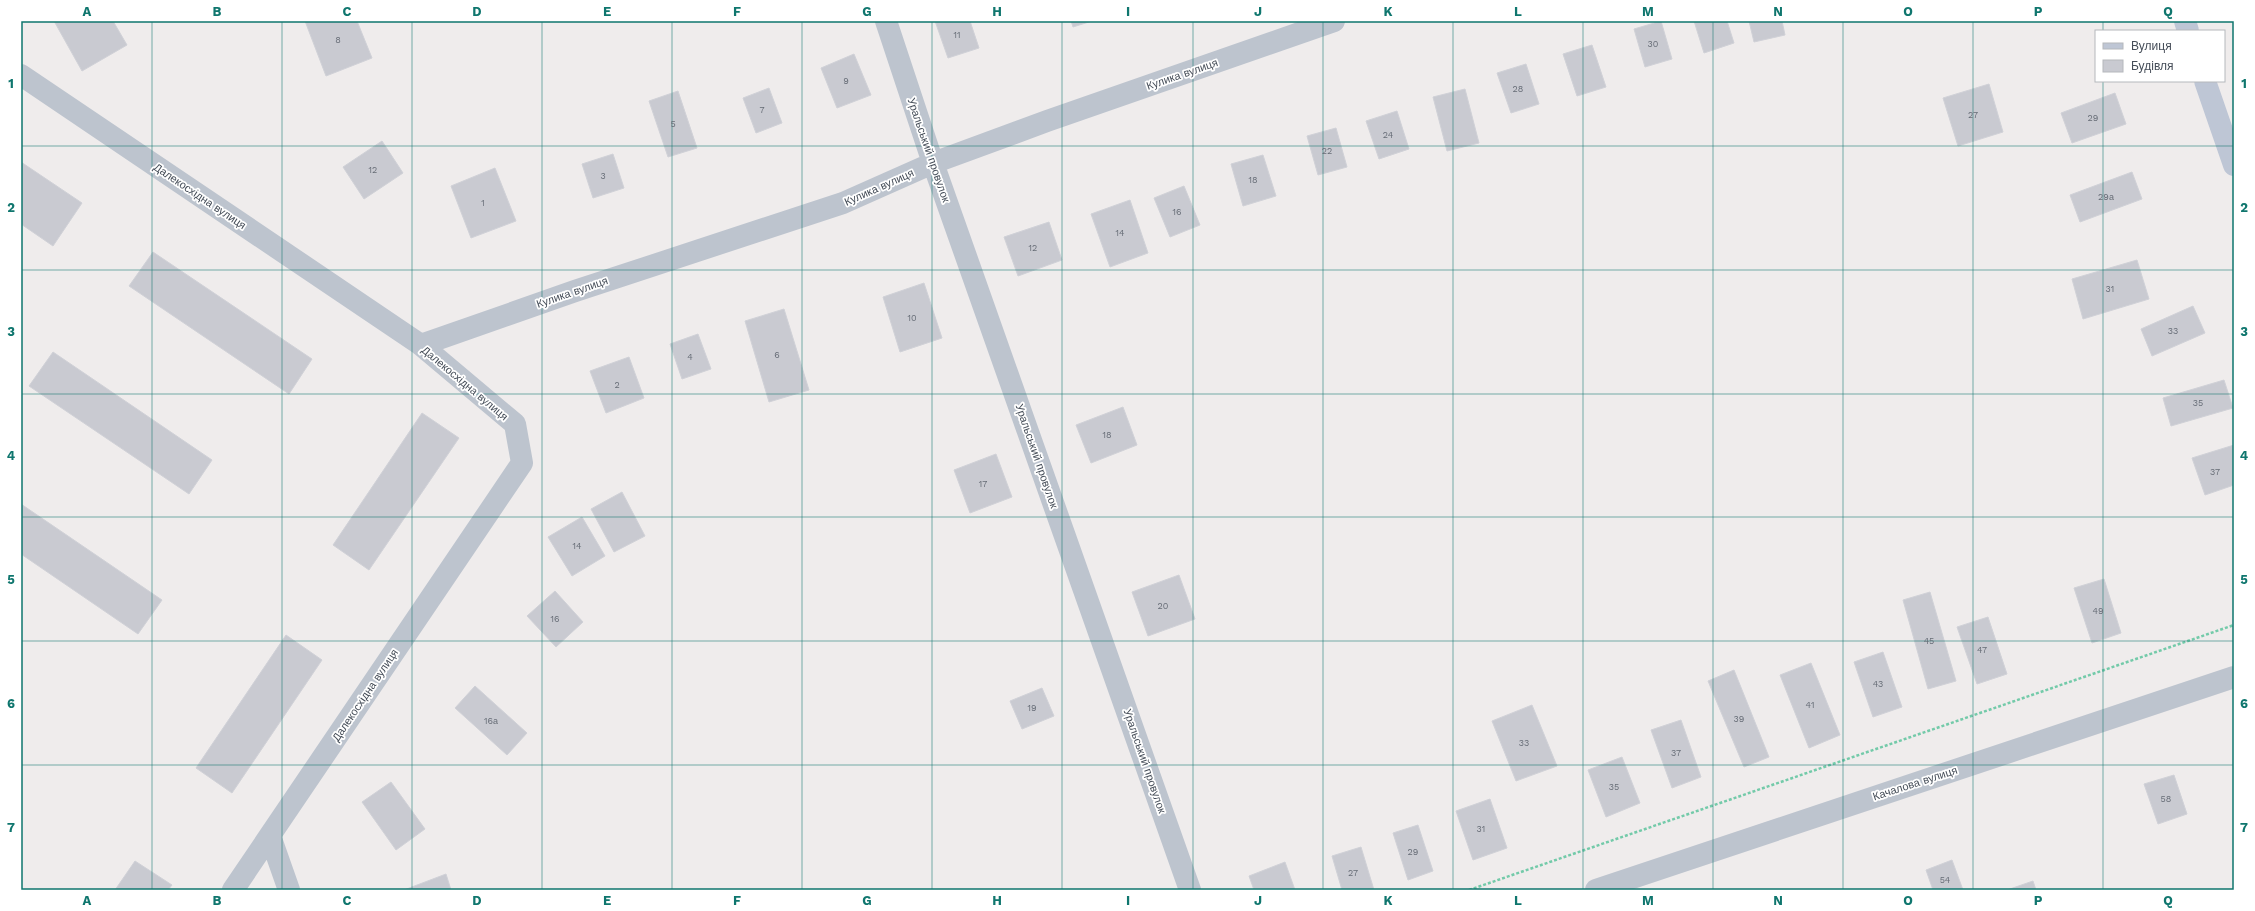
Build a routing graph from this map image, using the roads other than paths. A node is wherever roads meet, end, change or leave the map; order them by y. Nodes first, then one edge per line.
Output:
1 (886, 21) edge
2 (1334, 21) edge
3 (21, 76) edge
4 (2205, 82) edge
5 (933, 163) junction
6 (2234, 165) edge
7 (420, 345) junction
8 (2234, 676) edge
9 (270, 836) junction
10 (233, 890) edge
11 (289, 890) edge
12 (1190, 890) edge
13 (1596, 890) edge

1 - 5 street, Уральський провулок
2 - 5 street, Кулика вулиця
3 - 7 street, Далекосхідна вулиця
4 - 6 street
5 - 7 street, Кулика вулиця
5 - 12 street, Уральський провулок
7 - 9 street, Далекосхідна вулиця
8 - 13 street, Качалова вулиця
9 - 10 street, Далекосхідна вулиця
9 - 11 street

